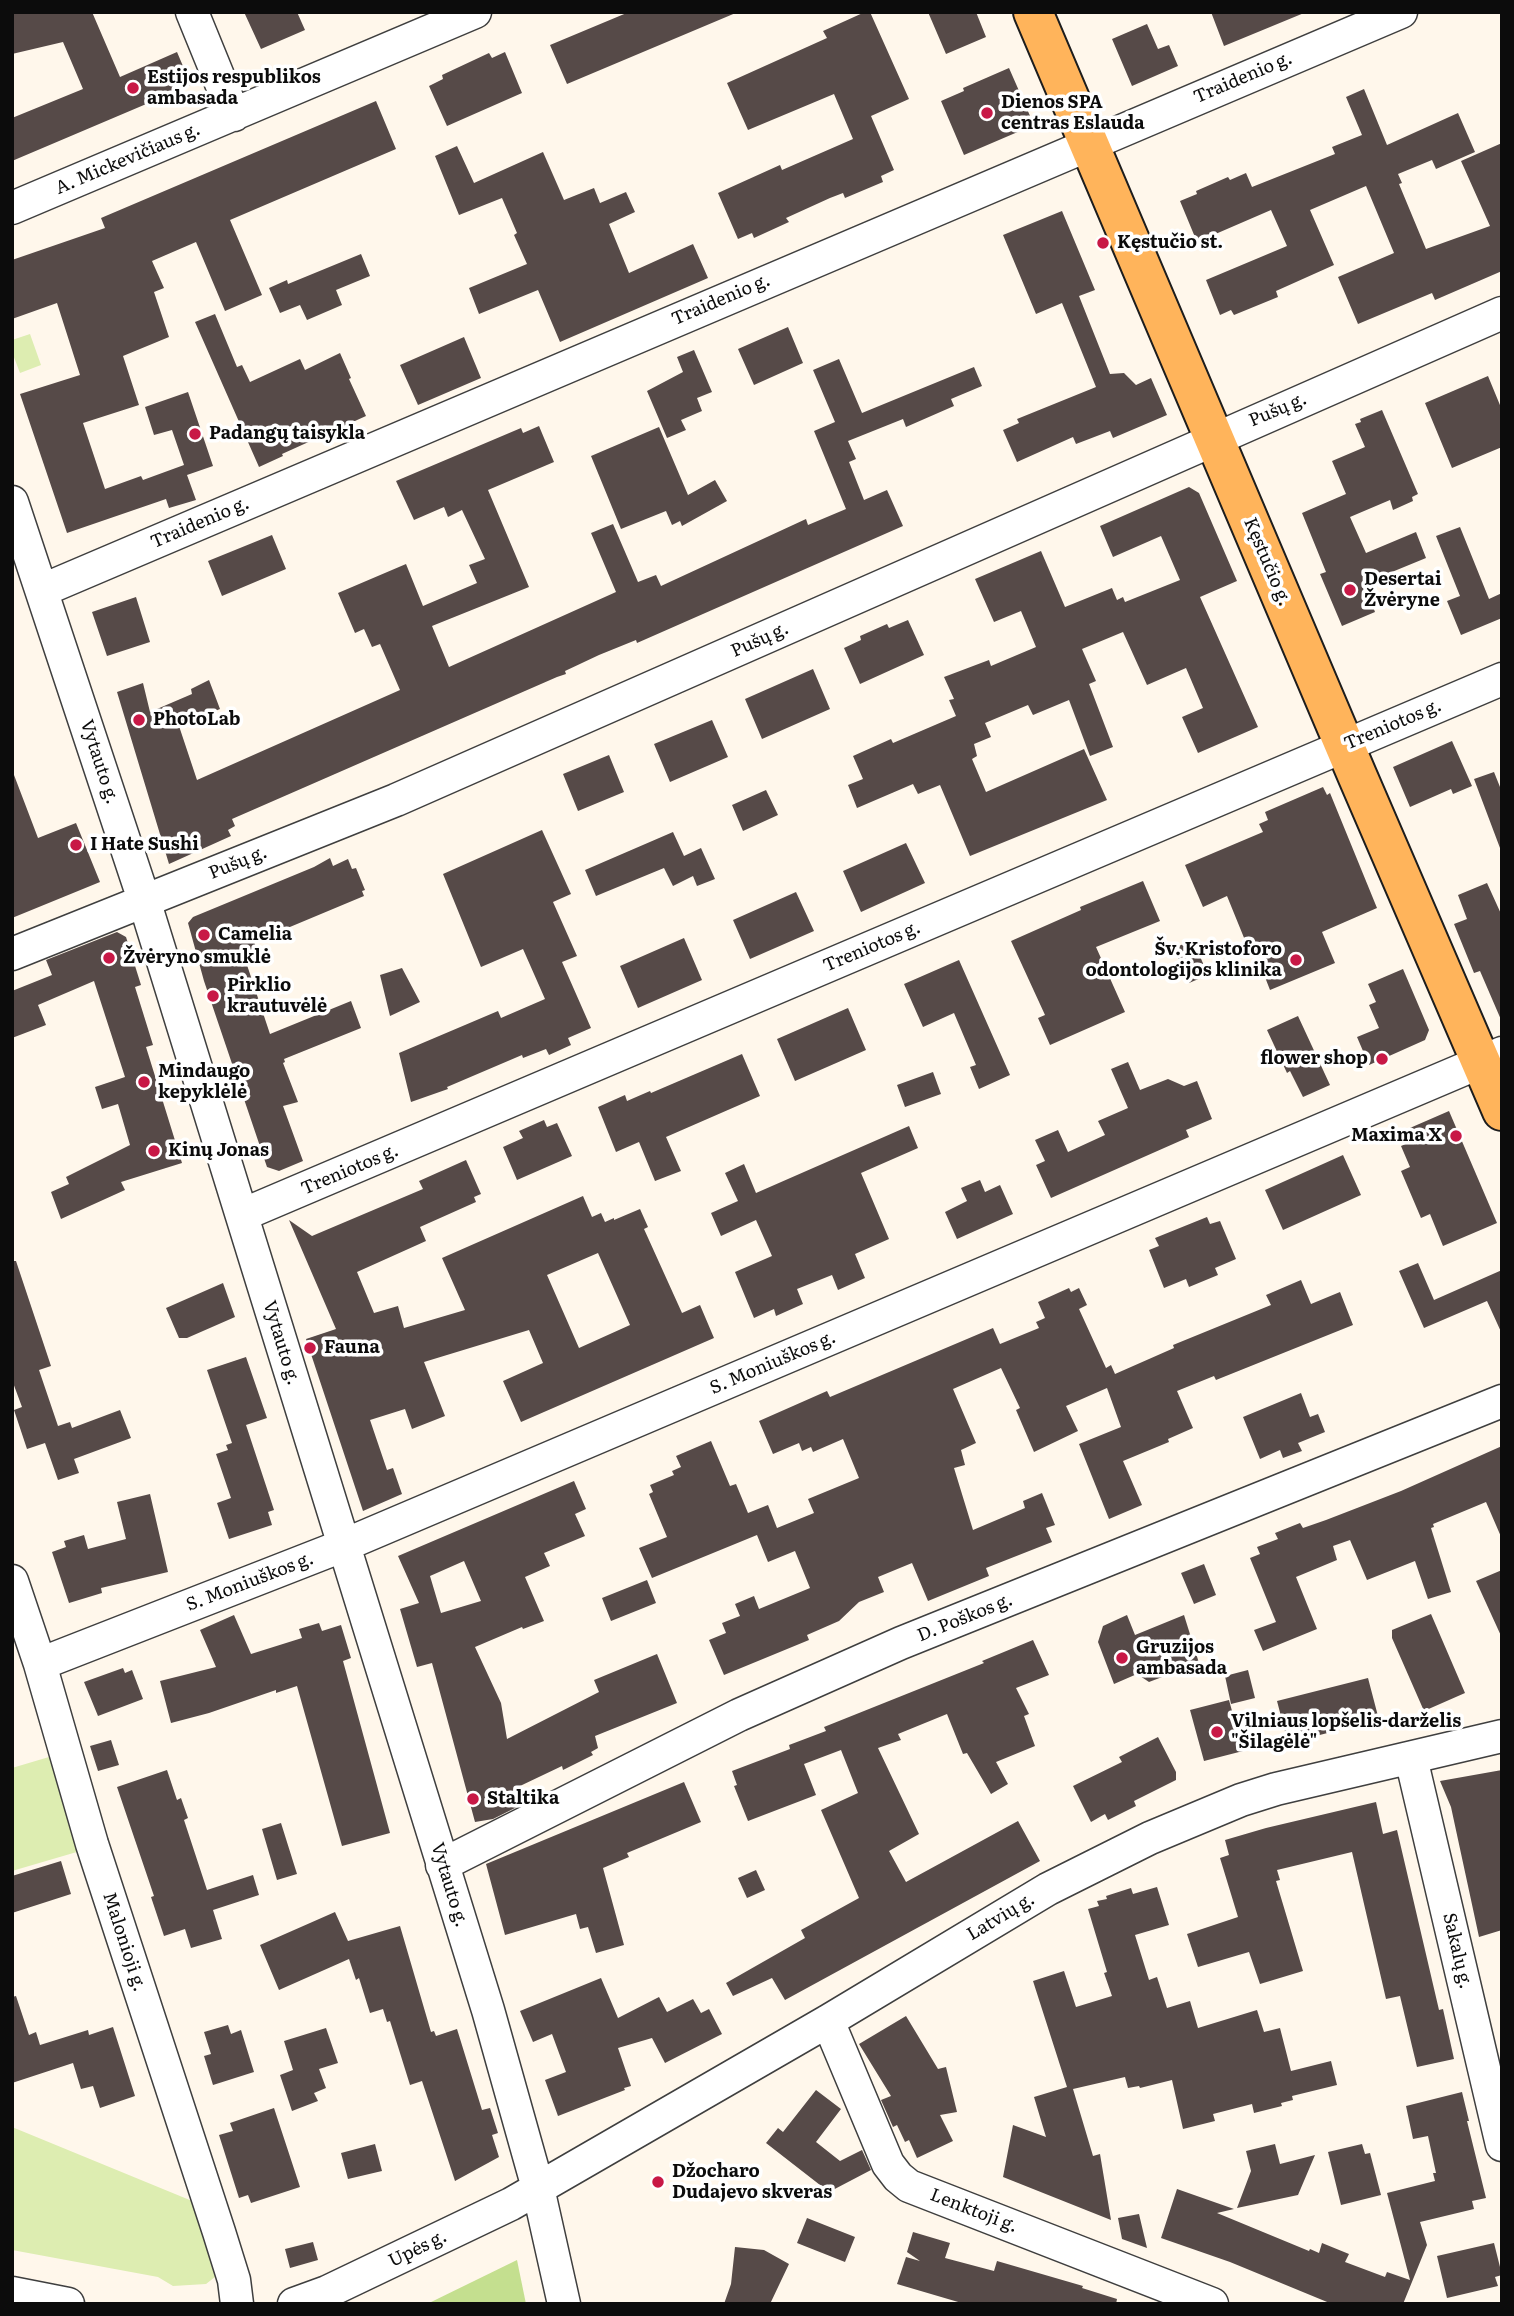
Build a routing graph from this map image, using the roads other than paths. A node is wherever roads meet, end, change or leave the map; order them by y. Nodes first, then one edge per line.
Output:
1 (192, 12) edge
2 (475, 12) edge
3 (1033, 12) edge
4 (1401, 12) edge
5 (234, 115) junction
6 (1090, 143) junction
7 (12, 208) edge
8 (1502, 313) edge
9 (1214, 438) junction
10 (12, 502) edge
11 (43, 590) junction
12 (1502, 679) edge
13 (1344, 745) junction
14 (144, 900) junction
15 (12, 954) edge
16 (1492, 1057) edge
17 (1502, 1111) edge
18 (242, 1215) junction
19 (1502, 1401) edge
20 (342, 1546) junction
21 (12, 1581) edge
22 (40, 1664) junction
23 (1502, 1736) edge
24 (1412, 1758) junction
25 (442, 1865) junction
26 (828, 2021) junction
27 (1502, 2145) edge
28 (538, 2188) junction
29 (12, 2293) edge
30 (68, 2304) edge
31 (237, 2304) edge
32 (294, 2304) edge
33 (564, 2304) edge
34 (1212, 2304) edge

1 - 5 street
2 - 5 street, A. Mickevičiaus g.
3 - 6 main road, Kęstučio g.
4 - 6 street, Traidenio g.
5 - 7 street, A. Mickevičiaus g.
6 - 9 main road, Kęstučio g.
6 - 11 street, Traidenio g.
8 - 9 street, Pušų g.
9 - 13 main road, Kęstučio g.
9 - 14 street, Pušų g.
10 - 11 street, Vytauto g.
11 - 14 street, Vytauto g.
12 - 13 street, Treniotos g.
13 - 16 main road, Kęstučio g.
13 - 18 street, Treniotos g.
14 - 15 street, Pušų g.
14 - 18 street, Vytauto g.
16 - 17 main road, Kęstučio g.
16 - 20 street, S. Moniuškos g.
18 - 20 street, Vytauto g.
19 - 25 street, D. Poškos g.
20 - 22 street, S. Moniuškos g.
20 - 25 street, Vytauto g.
21 - 22 street, Malonioji g.
22 - 31 street, Malonioji g.
23 - 24 street, Latvių g.
24 - 26 street, Latvių g.
24 - 27 street, Sakalų g.
25 - 28 street, Vytauto g.
26 - 28 street, Latvių g.
26 - 34 street, Lenktoji g.
28 - 32 street, Upės g.
28 - 33 street, Vytauto g.
29 - 30 street

